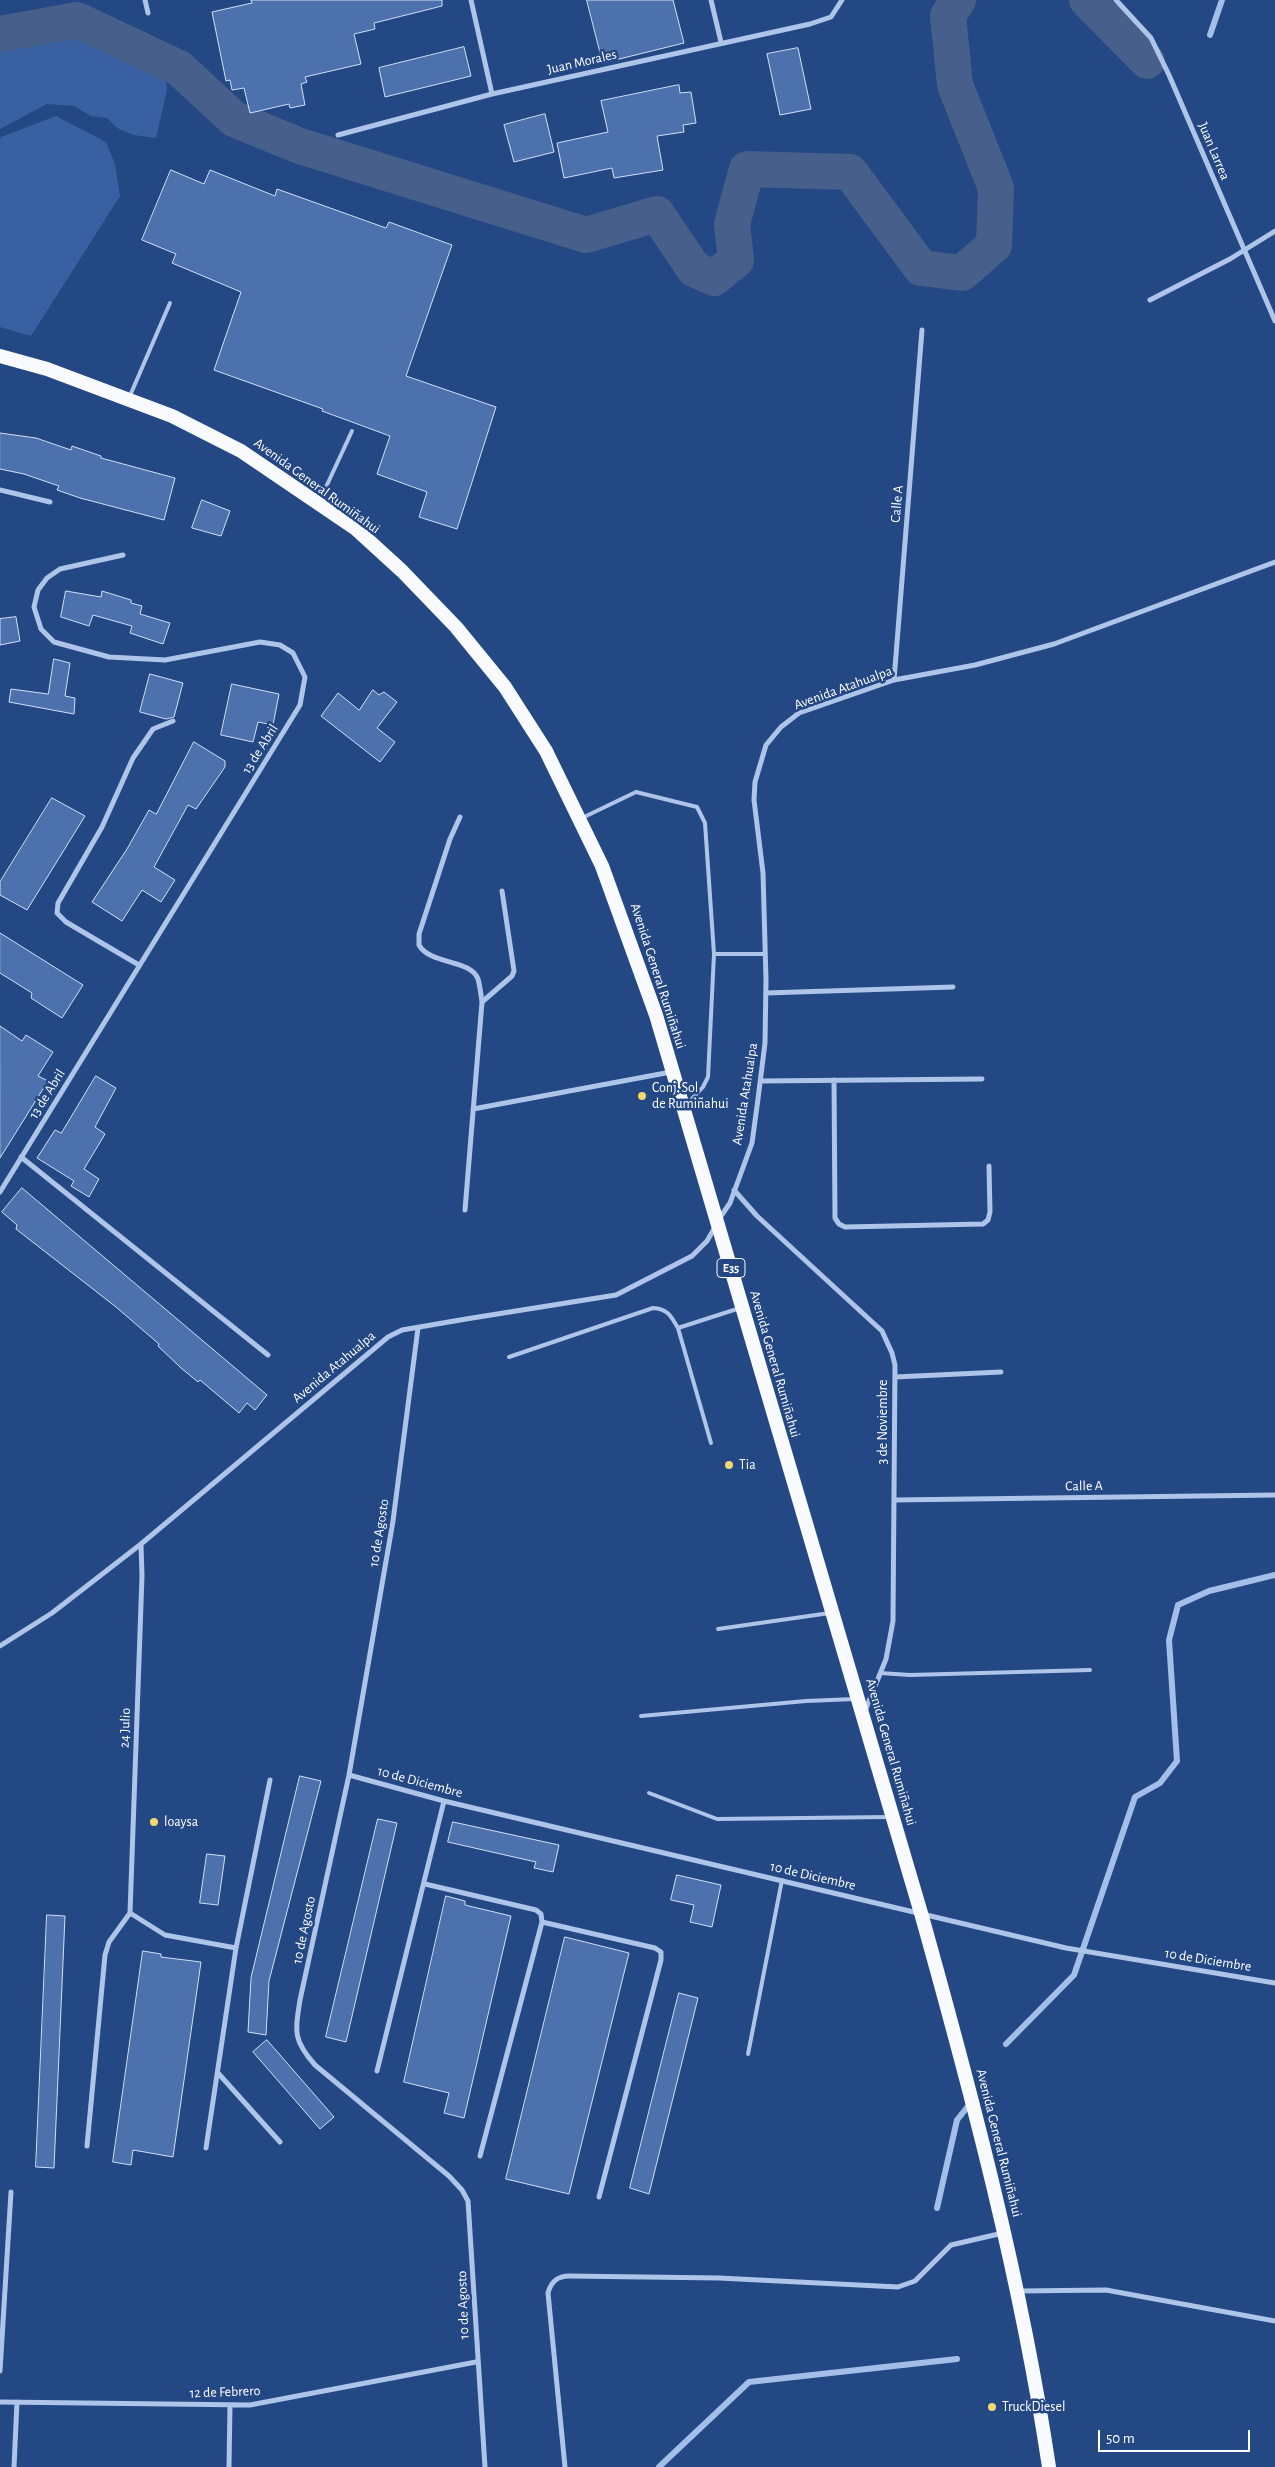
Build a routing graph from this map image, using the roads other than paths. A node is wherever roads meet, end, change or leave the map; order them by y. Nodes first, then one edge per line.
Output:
1 (145, 0) edge
2 (471, 0) edge
3 (710, 0) edge
4 (842, 0) edge
5 (1116, 0) edge
6 (148, 13) dead end
7 (721, 42) junction
8 (492, 94) junction
9 (338, 135) dead end
10 (1275, 231) edge
11 (1245, 251) junction
12 (1150, 300) dead end
13 (170, 303) dead end
14 (1275, 321) edge
15 (922, 330) dead end
16 (0, 356) edge
17 (129, 398) junction
18 (352, 431) dead end
19 (0, 490) edge
20 (50, 502) dead end
21 (318, 505) junction
22 (123, 555) dead end
23 (1275, 562) edge
24 (894, 680) junction
25 (173, 721) dead end
26 (460, 817) dead end
27 (580, 819) junction
28 (502, 891) dead end
29 (714, 954) junction
30 (765, 954) junction
31 (139, 966) junction
32 (953, 987) dead end
33 (766, 993) junction
34 (482, 1002) junction
35 (672, 1072) junction
36 (982, 1078) dead end
37 (834, 1080) junction
38 (761, 1081) junction
39 (684, 1107) junction
40 (473, 1109) junction
41 (21, 1157) junction
42 (989, 1166) dead end
43 (2, 1183) edge
44 (734, 1190) junction
45 (0, 1192) edge
46 (465, 1210) dead end
47 (718, 1222) junction
48 (742, 1308) junction
49 (418, 1328) junction
50 (678, 1328) junction
51 (268, 1355) dead end
52 (509, 1357) dead end
53 (1001, 1372) dead end
54 (895, 1377) junction
55 (711, 1443) dead end
56 (1275, 1495) edge
57 (894, 1500) junction
58 (141, 1544) junction
59 (832, 1612) junction
60 (718, 1629) dead end
61 (0, 1646) edge
62 (1090, 1670) dead end
63 (880, 1673) junction
64 (859, 1699) junction
65 (864, 1715) junction
66 (641, 1716) dead end
67 (350, 1775) junction
68 (270, 1780) dead end
69 (649, 1793) dead end
70 (444, 1801) junction
71 (893, 1817) junction
72 (782, 1880) junction
73 (425, 1884) junction
74 (130, 1913) junction
75 (921, 1913) junction
76 (542, 1922) junction
77 (236, 1948) junction
78 (1275, 1983) edge
79 (748, 2054) dead end
80 (378, 2071) dead end
81 (218, 2073) junction
82 (280, 2142) dead end
83 (86, 2146) dead end
84 (206, 2148) dead end
85 (480, 2156) dead end
86 (11, 2192) dead end
87 (599, 2197) dead end
88 (1004, 2232) junction
89 (1016, 2291) junction
90 (1275, 2321) edge
91 (476, 2362) junction
92 (0, 2371) edge
93 (0, 2402) edge
94 (17, 2402) junction
95 (230, 2405) junction
96 (14, 2467) edge
97 (229, 2467) edge
98 (485, 2467) edge
99 (565, 2467) edge
100 (1050, 2467) edge

1 - 6 street
2 - 8 street
3 - 7 street
4 - 7 street, Juan Morales
5 - 11 street, Juan Larrea
7 - 8 street, Juan Morales
8 - 9 street, Juan Morales
10 - 11 street
11 - 12 street
11 - 14 street, Juan Larrea
13 - 17 lane
15 - 24 street, Calle A
16 - 17 highway, Avenida General Rumiñahui / E35
17 - 21 highway, Avenida General Rumiñahui / E35
18 - 21 lane
19 - 20 street
21 - 27 highway, Avenida General Rumiñahui / E35
22 - 31 street, 13 de Abril
23 - 24 street, Avenida Atahualpa
24 - 30 street, Avenida Atahualpa
25 - 31 street
26 - 34 street
27 - 29 lane
27 - 35 highway, Avenida General Rumiñahui / E35
28 - 34 street
29 - 30 lane
29 - 39 lane
30 - 33 street, Avenida Atahualpa
31 - 41 street, 13 de Abril
32 - 33 street
33 - 38 street, Avenida Atahualpa
34 - 40 street
35 - 39 highway, Avenida General Rumiñahui / E35
35 - 40 street
36 - 37 street
37 - 38 street
37 - 42 street
38 - 44 street, Avenida Atahualpa
39 - 47 highway, Avenida General Rumiñahui / E35
40 - 46 street
41 - 43 street, 13 de Abril
41 - 51 street
43 - 45 street, 13 de Abril
44 - 47 street, Avenida Atahualpa
44 - 54 street, 3 de Noviembre
47 - 48 highway, Avenida General Rumiñahui / E35
47 - 49 street, Avenida Atahualpa
48 - 50 lane
48 - 59 highway, Avenida General Rumiñahui / E35
49 - 58 street, Avenida Atahualpa
49 - 67 street, 10 de Agosto
50 - 52 lane
50 - 55 lane
53 - 54 street
54 - 57 street, 3 de Noviembre
56 - 57 street, Calle A
57 - 63 street, 3 de Noviembre
58 - 61 street, Avenida Atahualpa
58 - 74 street, 24 Julio
59 - 60 lane
59 - 64 highway, Avenida General Rumiñahui / E35
62 - 63 lane
63 - 65 street, 3 de Noviembre
64 - 65 highway, Avenida General Rumiñahui / E35
64 - 66 lane
65 - 71 highway, Avenida General Rumiñahui / E35
67 - 70 street, 10 de Diciembre
67 - 91 street, 10 de Agosto
68 - 77 street
69 - 71 lane
70 - 72 street, 10 de Diciembre
70 - 73 street
71 - 75 highway, Avenida General Rumiñahui / E35
72 - 75 street, 10 de Diciembre
72 - 79 lane
73 - 76 street
73 - 80 street
74 - 77 street
74 - 83 street
75 - 78 street, 10 de Diciembre
75 - 88 highway, Avenida General Rumiñahui / E35
76 - 85 street
76 - 87 street
77 - 81 street
81 - 82 street
81 - 84 street
86 - 92 street
88 - 89 highway, Avenida General Rumiñahui / E35
88 - 99 street
89 - 90 street
89 - 100 highway, Avenida General Rumiñahui / E35
91 - 95 street, 12 de Febrero
91 - 98 street, 10 de Agosto
93 - 94 street, 12 de Febrero
94 - 95 street, 12 de Febrero
94 - 96 street
95 - 97 street

